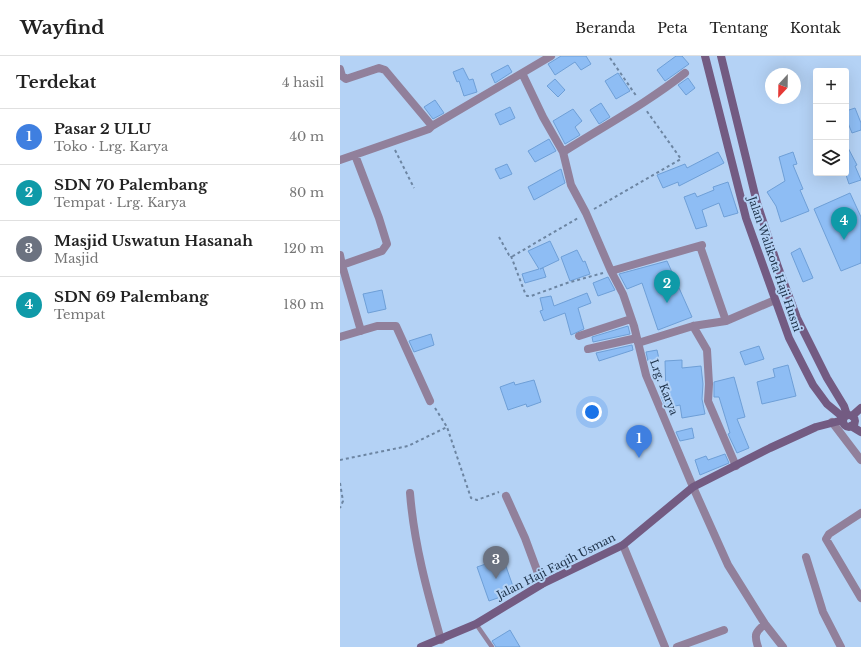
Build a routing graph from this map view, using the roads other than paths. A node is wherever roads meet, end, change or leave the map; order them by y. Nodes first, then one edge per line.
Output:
1 (550, 56) edge
2 (705, 56) edge
3 (721, 56) edge
4 (340, 69) edge
5 (522, 73) junction
6 (685, 73) dead end
7 (432, 126) junction
8 (563, 152) junction
9 (355, 155) junction
10 (340, 160) edge
11 (340, 255) edge
12 (342, 265) junction
13 (611, 271) junction
14 (775, 300) junction
15 (631, 320) junction
16 (726, 321) junction
17 (693, 326) junction
18 (360, 331) junction
19 (579, 336) dead end
20 (340, 337) edge
21 (637, 341) junction
22 (588, 349) dead end
23 (430, 401) road end
24 (861, 408) edge
25 (847, 417) junction
26 (832, 422) junction
27 (861, 432) edge
28 (861, 460) edge
29 (736, 466) junction
30 (693, 487) junction
31 (410, 493) dead end
32 (506, 496) road end
33 (861, 513) edge
34 (623, 545) junction
35 (806, 557) dead end
36 (542, 584) junction
37 (861, 598) edge
38 (476, 624) junction
39 (765, 624) junction
40 (724, 630) dead end
41 (441, 640) junction
42 (421, 647) edge
43 (492, 647) edge
44 (665, 647) edge
45 (677, 647) edge
46 (758, 647) edge
47 (783, 647) edge
48 (841, 647) edge

1 - 5 street
2 - 14 street, Jalan Walikota Haji Husni
3 - 25 street, Jalan Walikota Haji Husni
4 - 7 street
5 - 7 street
5 - 8 street, Lrg. Karya
6 - 8 street
7 - 9 street
8 - 13 street, Lrg. Karya
9 - 10 street
9 - 12 street
11 - 12 street
12 - 18 street
13 - 15 street, Lrg. Karya
13 - 16 street
14 - 16 street
14 - 25 street, Jalan Walikota Haji Husni
15 - 19 street
15 - 21 street, Lrg. Karya
16 - 17 street
17 - 21 street
17 - 29 street
18 - 20 street
18 - 23 street
21 - 22 street
21 - 30 street, Lrg. Karya
24 - 25 street
25 - 26 street, Jalan Haji Faqih Usman
25 - 27 street
26 - 28 street
26 - 29 street, Jalan Haji Faqih Usman
29 - 30 street, Jalan Haji Faqih Usman
30 - 34 street, Jalan Haji Faqih Usman
30 - 39 street, Lrg. Karya
31 - 41 street
32 - 36 street
33 - 37 street
34 - 36 street, Jalan Haji Faqih Usman
34 - 44 street
35 - 48 street
36 - 38 street, Jalan Haji Faqih Usman
38 - 41 street, Jalan Haji Faqih Usman
38 - 43 lane
39 - 46 street
39 - 47 street, Lrg. Karya
40 - 45 street
41 - 42 street, Jalan Haji Faqih Usman

